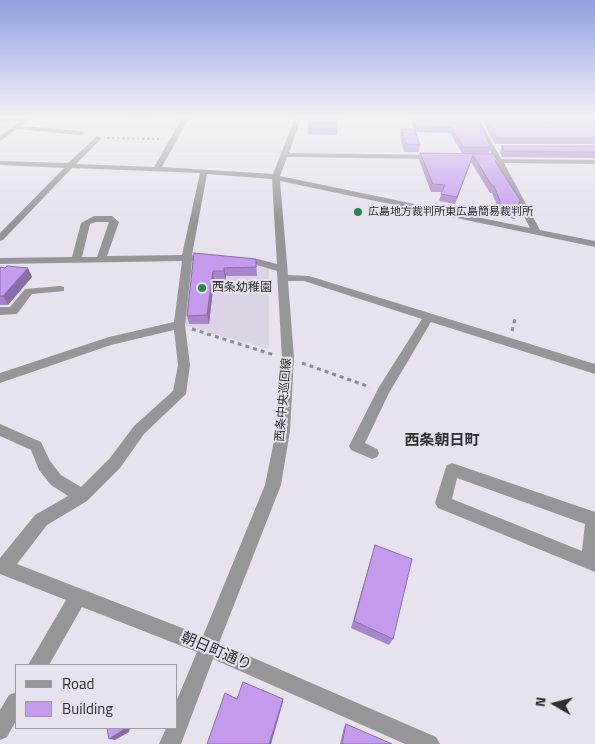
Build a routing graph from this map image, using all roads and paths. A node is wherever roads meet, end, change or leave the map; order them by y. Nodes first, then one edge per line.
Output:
1 (83, 153) edge
2 (166, 153) edge
3 (495, 153) edge
4 (284, 155) joint
5 (442, 157) edge
6 (488, 157) edge
7 (498, 159) junction
8 (594, 162) edge
9 (0, 163) edge
10 (69, 168) junction
11 (156, 170) junction
12 (204, 171) junction
13 (276, 177) junction
14 (536, 231) junction
15 (0, 238) edge
16 (595, 244) edge
17 (187, 257) junction
18 (205, 258) edge
19 (101, 259) junction
20 (76, 260) junction
21 (232, 260) edge
22 (0, 261) edge
23 (282, 273) junction
24 (60, 289) dead end
25 (0, 311) edge
26 (429, 316) junction
27 (179, 325) junction
28 (274, 355) dead end
29 (302, 363) dead end
30 (595, 369) edge
31 (0, 378) edge
32 (384, 391) junction
33 (0, 430) edge
34 (372, 453) dead end
35 (82, 496) junction
36 (592, 563) edge
37 (2, 566) edge
38 (77, 598) junction
39 (207, 647) junction
40 (39, 664) edge
41 (15, 704) edge
42 (178, 723) edge
43 (176, 729) edge
44 (0, 730) edge
45 (170, 744) edge
46 (429, 744) edge

1 - 10 street
2 - 11 street
3 - 7 street
4 - 5 street
4 - 13 street, 西条中央巡回線
6 - 7 street
7 - 8 street
7 - 14 street
9 - 10 street
10 - 11 street
10 - 15 street
11 - 12 street
12 - 13 street
12 - 17 street
13 - 14 street
13 - 23 street, 西条中央巡回線
14 - 16 street
17 - 18 street
17 - 19 street
17 - 27 street
19 - 20 street
19 - 20 street
20 - 22 street
21 - 23 street
23 - 26 street
23 - 39 street, 西条中央巡回線
24 - 25 street
26 - 30 street
26 - 32 street
27 - 28 path
27 - 31 street
27 - 35 street
29 - 32 path
32 - 34 street
33 - 35 street
35 - 37 street
36 - 36 street
37 - 38 street, 朝日町通り
38 - 39 street, 朝日町通り
38 - 40 street
39 - 42 street, 西条中央巡回線
39 - 46 street, 朝日町通り
41 - 44 street
43 - 45 street, 西条中央巡回線

